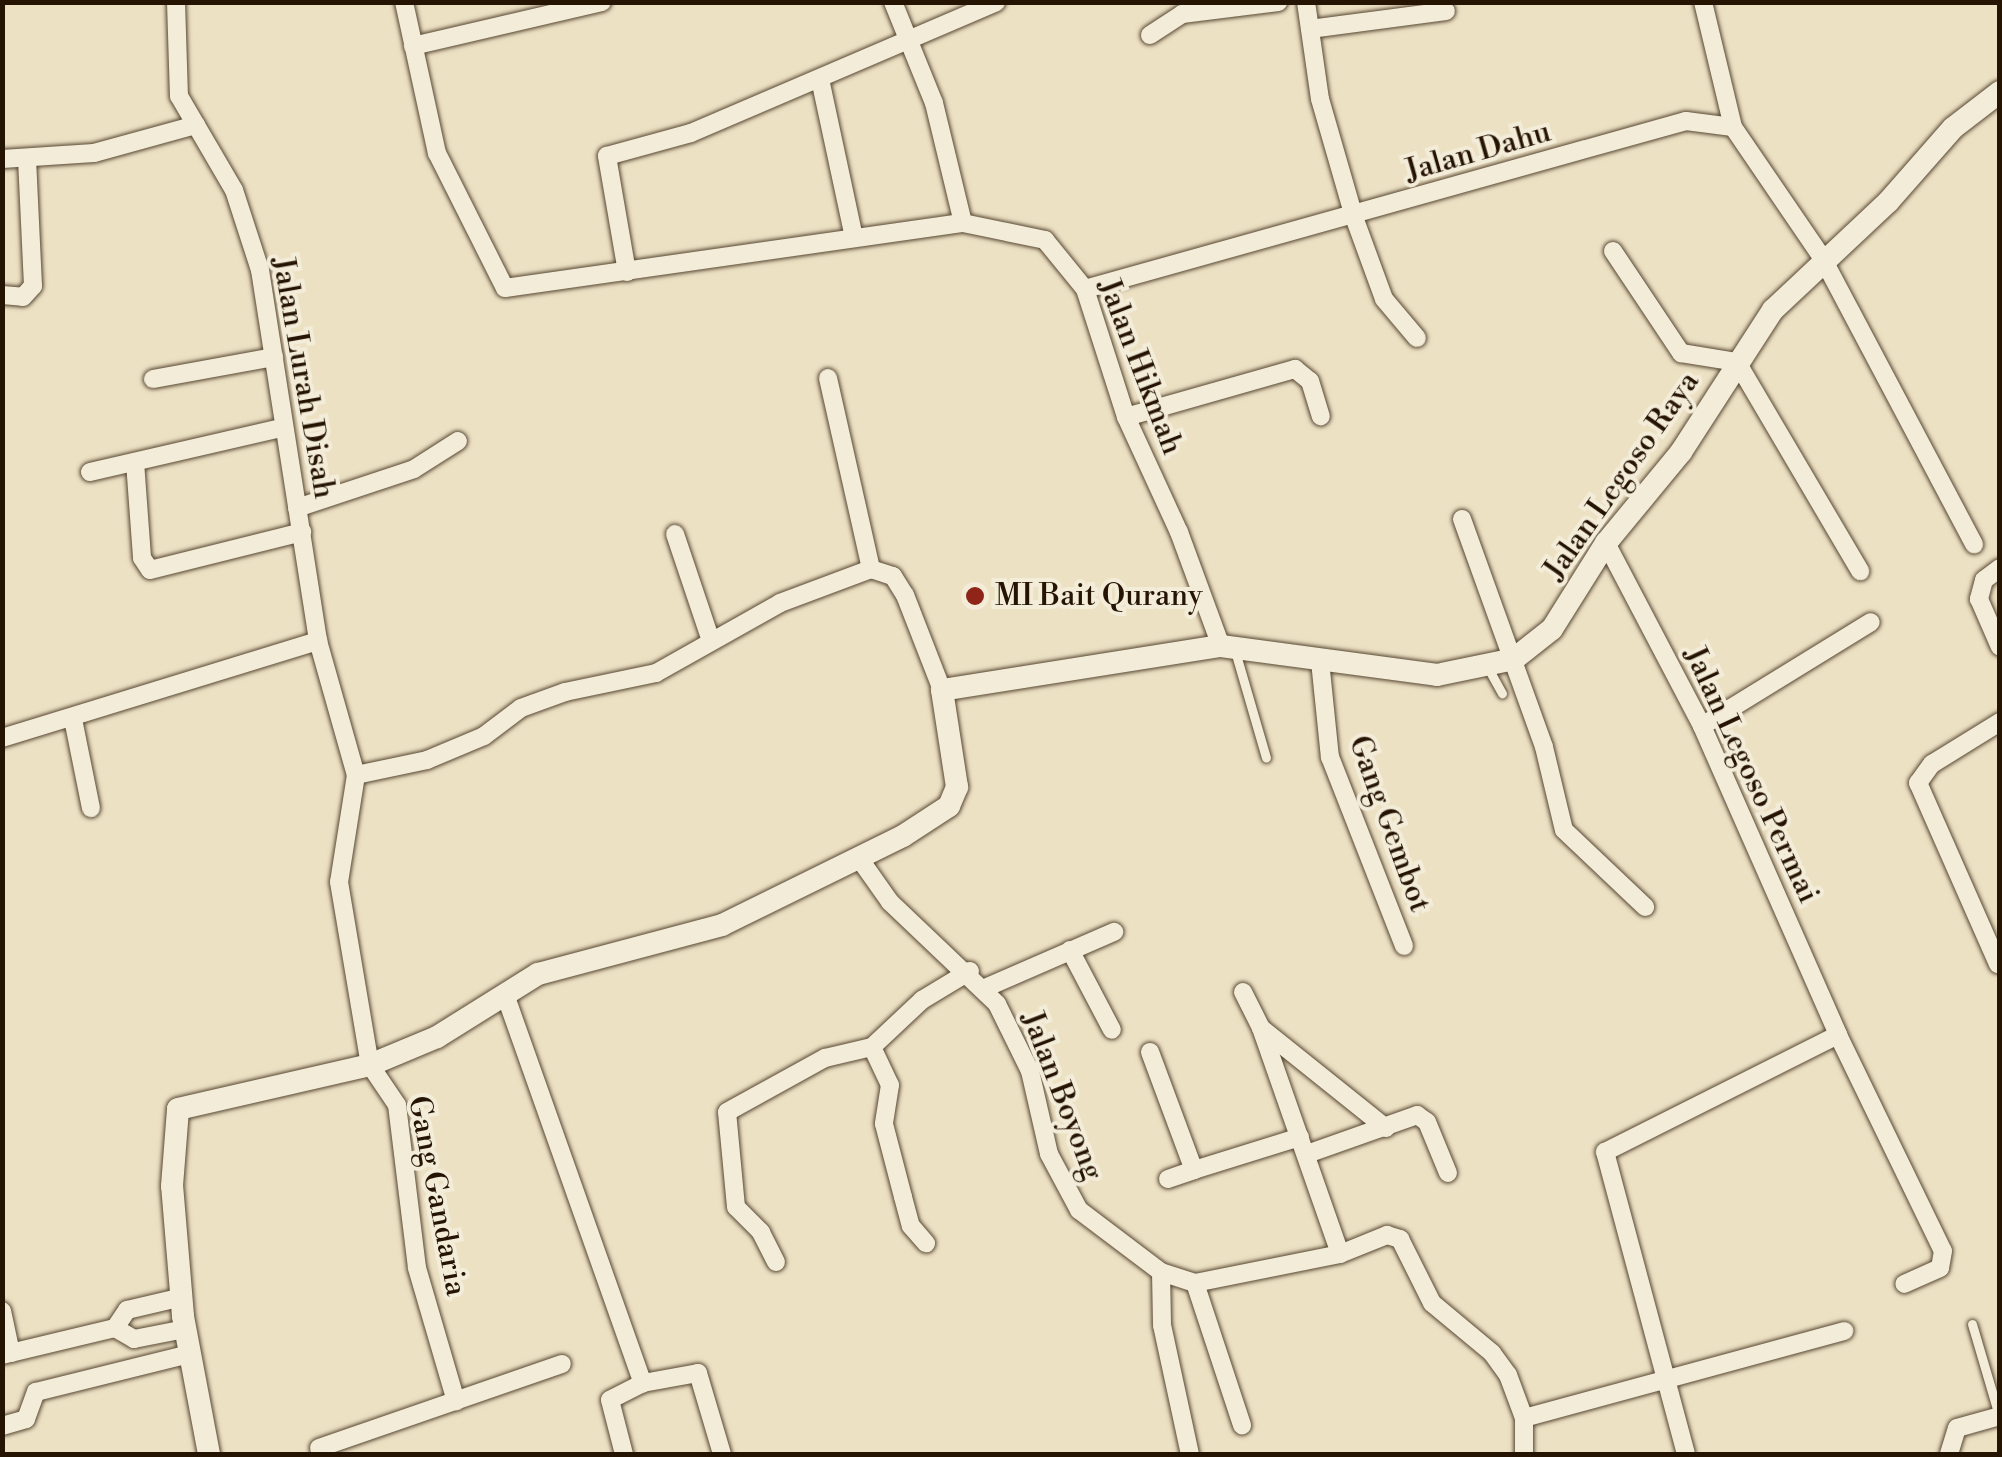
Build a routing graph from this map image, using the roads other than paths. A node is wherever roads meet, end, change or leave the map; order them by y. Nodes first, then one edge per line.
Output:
1 (176, 2) edge
2 (404, 2) edge
3 (602, 2) edge
4 (893, 2) edge
5 (996, 2) edge
6 (1278, 2) edge
7 (1306, 2) edge
8 (1703, 2) edge
9 (1446, 11) dead end
10 (1310, 29) junction
11 (1150, 34) dead end
12 (912, 37) junction
13 (413, 46) junction
14 (820, 80) junction
15 (2000, 92) edge
16 (196, 125) junction
17 (1733, 128) junction
18 (27, 158) junction
19 (2, 159) edge
20 (1354, 217) junction
21 (962, 223) junction
22 (854, 236) junction
23 (1613, 251) dead end
24 (1824, 258) junction
25 (627, 272) junction
26 (1086, 289) junction
27 (2, 295) edge
28 (1417, 338) dead end
29 (274, 357) junction
30 (1737, 362) junction
31 (828, 378) dead end
32 (153, 379) dead end
33 (1322, 416) dead end
34 (1126, 417) junction
35 (281, 428) junction
36 (458, 441) dead end
37 (135, 462) junction
38 (90, 472) dead end
39 (297, 508) junction
40 (1462, 519) dead end
41 (302, 532) junction
42 (675, 534) dead end
43 (1606, 542) junction
44 (1974, 544) dead end
45 (2000, 568) edge
46 (870, 569) junction
47 (1860, 571) dead end
48 (1871, 622) dead end
49 (711, 640) junction
50 (318, 642) junction
51 (1228, 647) junction
52 (2000, 647) edge
53 (1514, 659) junction
54 (1320, 661) junction
55 (1486, 665) junction
56 (942, 690) junction
57 (1502, 693) dead end
58 (73, 719) junction
59 (2000, 722) edge
60 (1702, 726) junction
61 (2, 738) edge
62 (1266, 758) dead end
63 (356, 775) junction
64 (91, 808) dead end
65 (859, 858) junction
66 (1645, 907) dead end
67 (1114, 932) dead end
68 (1404, 946) dead end
69 (1070, 950) junction
70 (1998, 964) edge
71 (970, 971) junction
72 (985, 988) junction
73 (1243, 992) dead end
74 (506, 997) junction
75 (1262, 1028) junction
76 (1112, 1030) dead end
77 (1838, 1035) junction
78 (872, 1047) junction
79 (1150, 1052) dead end
80 (370, 1065) junction
81 (1386, 1128) junction
82 (1304, 1146) junction
83 (1194, 1170) junction
84 (1448, 1173) dead end
85 (1168, 1179) dead end
86 (926, 1242) dead end
87 (1340, 1254) junction
88 (776, 1262) dead end
89 (1161, 1272) junction
90 (1195, 1284) junction
91 (1904, 1284) dead end
92 (182, 1297) junction
93 (2, 1311) edge
94 (1972, 1324) dead end
95 (115, 1328) junction
96 (186, 1329) junction
97 (1844, 1331) dead end
98 (7, 1354) edge
99 (189, 1354) junction
100 (562, 1364) dead end
101 (1665, 1381) junction
102 (643, 1383) junction
103 (456, 1402) junction
104 (1999, 1416) edge
105 (1524, 1418) junction
106 (1242, 1424) dead end
107 (2, 1426) edge
108 (319, 1448) dead end
109 (209, 1454) edge
110 (624, 1454) edge
111 (722, 1454) edge
112 (1190, 1454) edge
113 (1524, 1454) edge
114 (1686, 1454) edge
115 (1949, 1454) edge

1 - 16 street, Jalan Lurah Disah
2 - 13 street, Jalan Hikmah
3 - 13 street
4 - 12 street
5 - 12 street
6 - 11 street
7 - 10 street
8 - 17 street
9 - 10 street
10 - 20 street
12 - 14 street
12 - 21 street
13 - 25 street, Jalan Hikmah
14 - 22 street
14 - 25 street
15 - 24 street, Jalan Legoso Raya
16 - 18 street
16 - 29 street, Jalan Lurah Disah
17 - 20 street, Jalan Dahu
17 - 24 street
18 - 19 street
18 - 27 street
20 - 26 street, Jalan Dahu
20 - 28 street
21 - 22 street, Jalan Hikmah
21 - 26 street, Jalan Hikmah
22 - 25 street, Jalan Hikmah
23 - 30 street
24 - 30 street, Jalan Legoso Raya
24 - 44 street
26 - 34 street, Jalan Hikmah
29 - 32 street
29 - 35 street, Jalan Lurah Disah
30 - 43 street, Jalan Legoso Raya
30 - 47 street
31 - 46 street
33 - 34 street
34 - 51 street, Jalan Hikmah
35 - 37 street
35 - 39 street, Jalan Lurah Disah
36 - 39 street
37 - 38 street
37 - 41 street
39 - 41 street, Jalan Lurah Disah
40 - 53 street
41 - 50 street, Jalan Lurah Disah
42 - 49 street
43 - 53 street, Jalan Legoso Raya
43 - 60 street, Jalan Legoso Permai
45 - 52 street
46 - 49 street
46 - 56 street
48 - 60 street
49 - 63 street
50 - 58 street
50 - 63 street, Jalan Lurah Disah
51 - 54 street, Jalan Legoso Raya
51 - 56 street, Jalan Legoso Raya
51 - 62 lane
53 - 55 street, Jalan Legoso Raya
53 - 66 street
54 - 55 street, Jalan Legoso Raya
54 - 68 street, Gang Gembot
55 - 57 lane
56 - 65 street
58 - 61 street
58 - 64 street
59 - 70 street
60 - 77 street, Jalan Legoso Permai
63 - 80 street, Jalan Lurah Disah
65 - 71 street, Jalan Boyong
65 - 74 street
67 - 69 street
69 - 72 street
69 - 76 street
71 - 72 street, Jalan Boyong
71 - 78 street
72 - 89 street, Jalan Boyong
73 - 75 street
74 - 80 street
74 - 102 street
75 - 81 street
75 - 82 street
77 - 91 street, Jalan Legoso Permai
77 - 101 street
78 - 86 street
78 - 88 street
79 - 83 street
80 - 92 street
80 - 103 street, Gang Gandaria
81 - 82 street
81 - 84 street
82 - 83 street
82 - 87 street
83 - 85 street
87 - 90 street
87 - 105 street
89 - 90 street, Jalan Boyong
89 - 112 street
90 - 106 street
92 - 95 street
92 - 96 street
93 - 98 street
94 - 104 lane
95 - 96 street
95 - 98 street
96 - 99 street
97 - 101 street
99 - 107 street
99 - 109 street
100 - 103 street
101 - 105 street
101 - 114 street
102 - 110 street
102 - 111 street
103 - 108 street
104 - 115 street
105 - 113 street

